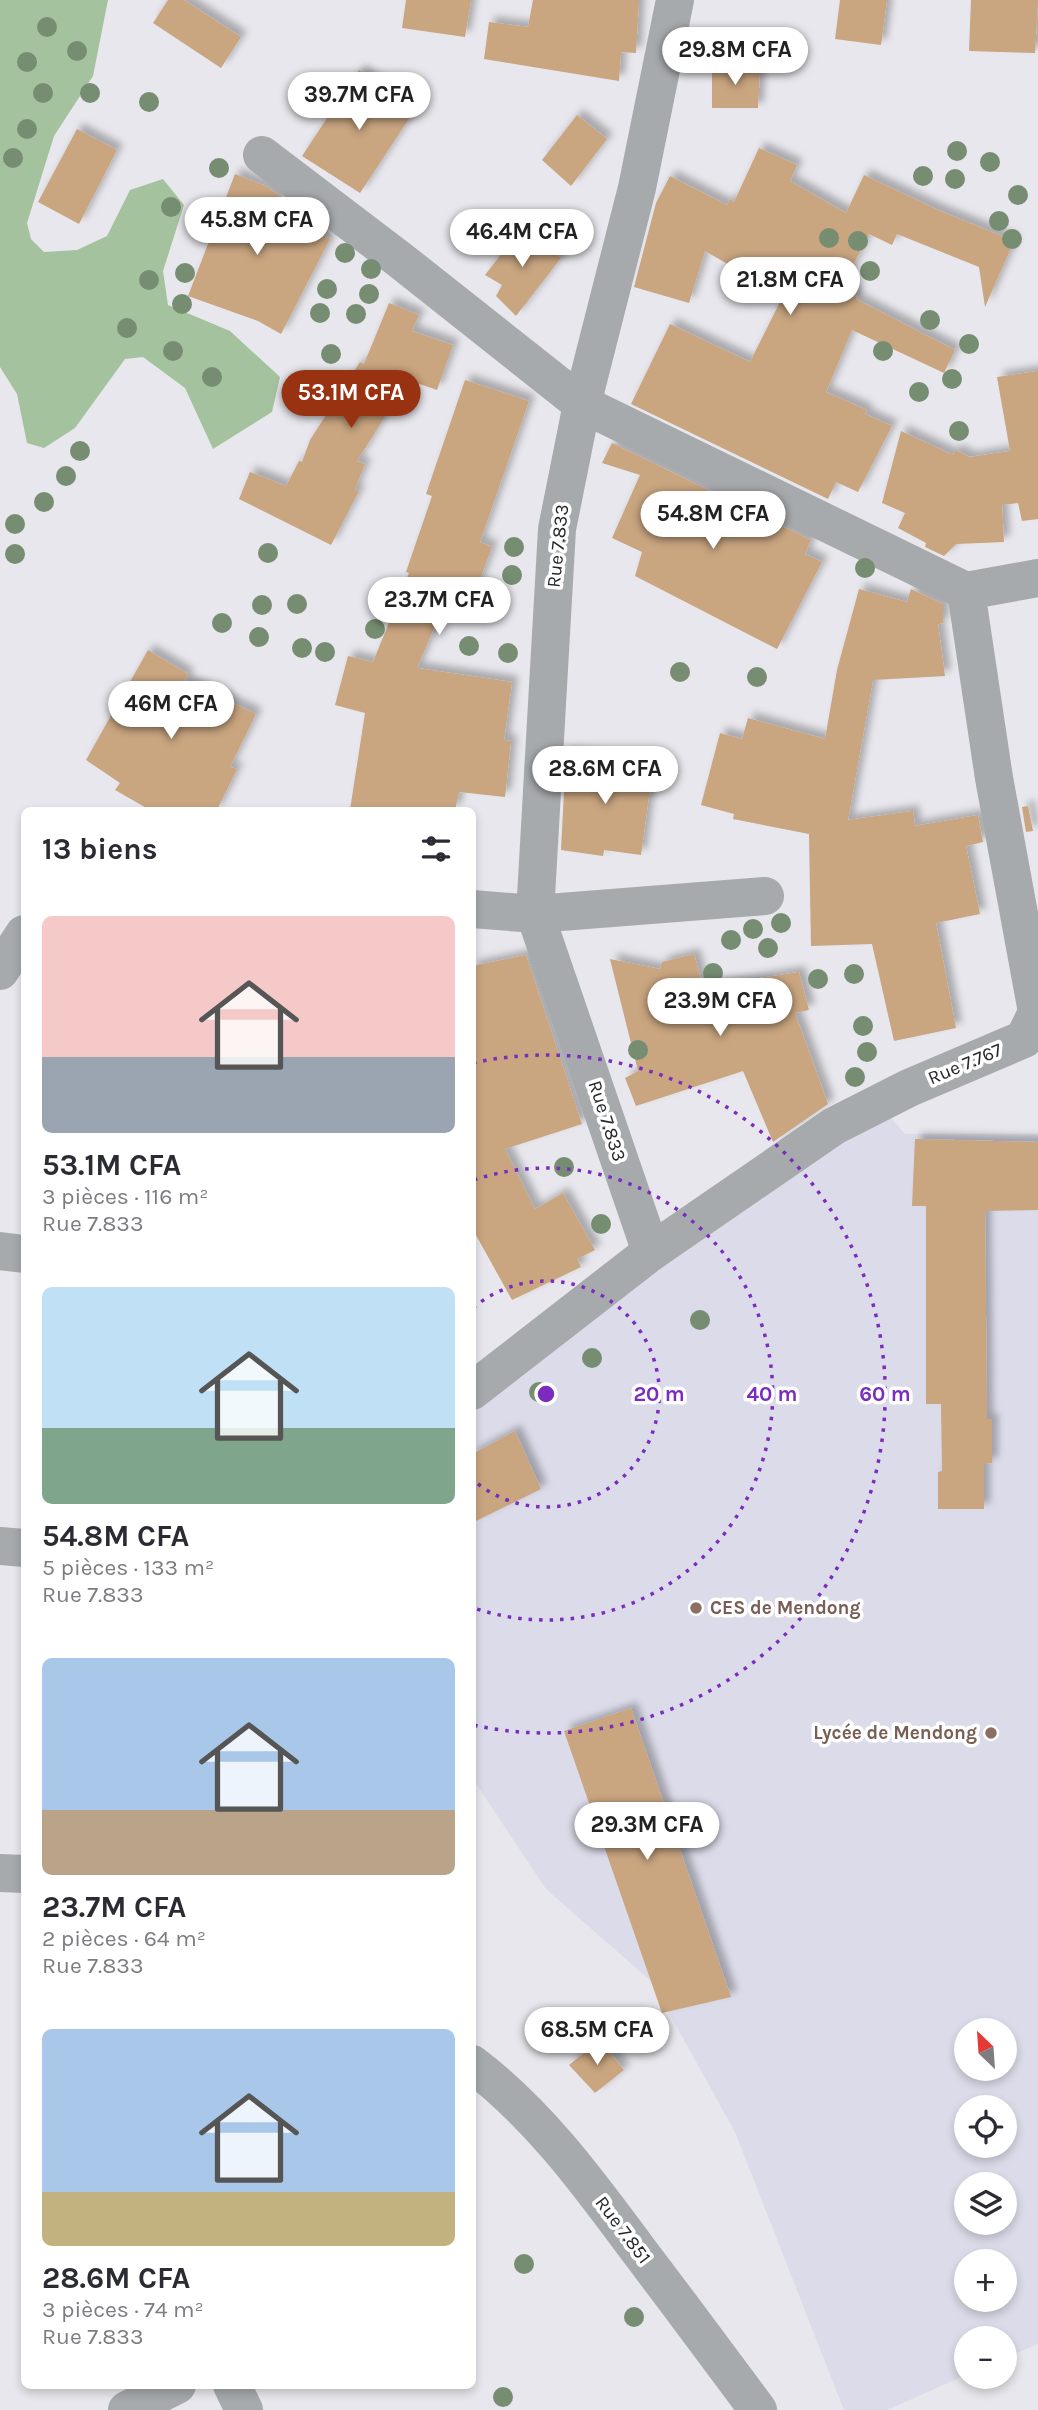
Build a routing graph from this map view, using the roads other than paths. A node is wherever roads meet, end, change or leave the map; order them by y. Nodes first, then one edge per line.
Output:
1 (676, 0) edge
2 (262, 155) dead end
3 (582, 404) junction
4 (1038, 578) edge
5 (966, 591) junction
6 (765, 896) dead end
7 (476, 909) edge
8 (536, 914) junction
9 (21, 939) edge
10 (0, 971) edge
11 (0, 1251) edge
12 (651, 1252) junction
13 (21, 1254) edge
14 (476, 1388) edge
15 (0, 1546) edge
16 (21, 1548) edge
17 (0, 1873) edge
18 (21, 1874) edge
19 (476, 2067) edge
20 (169, 2389) edge
21 (234, 2389) edge
22 (127, 2410) edge
23 (244, 2410) edge
24 (758, 2410) edge

1 - 3 street, Rue 7.833
2 - 3 street
3 - 5 street
3 - 8 street, Rue 7.833
4 - 5 street
5 - 12 street, Rue 7.767
6 - 8 street
7 - 8 street
8 - 12 street, Rue 7.833
9 - 10 street
11 - 13 street
12 - 14 street, Rue 7.767
15 - 16 street
17 - 18 street
19 - 24 street, Rue 7.851
20 - 22 street
21 - 23 street

